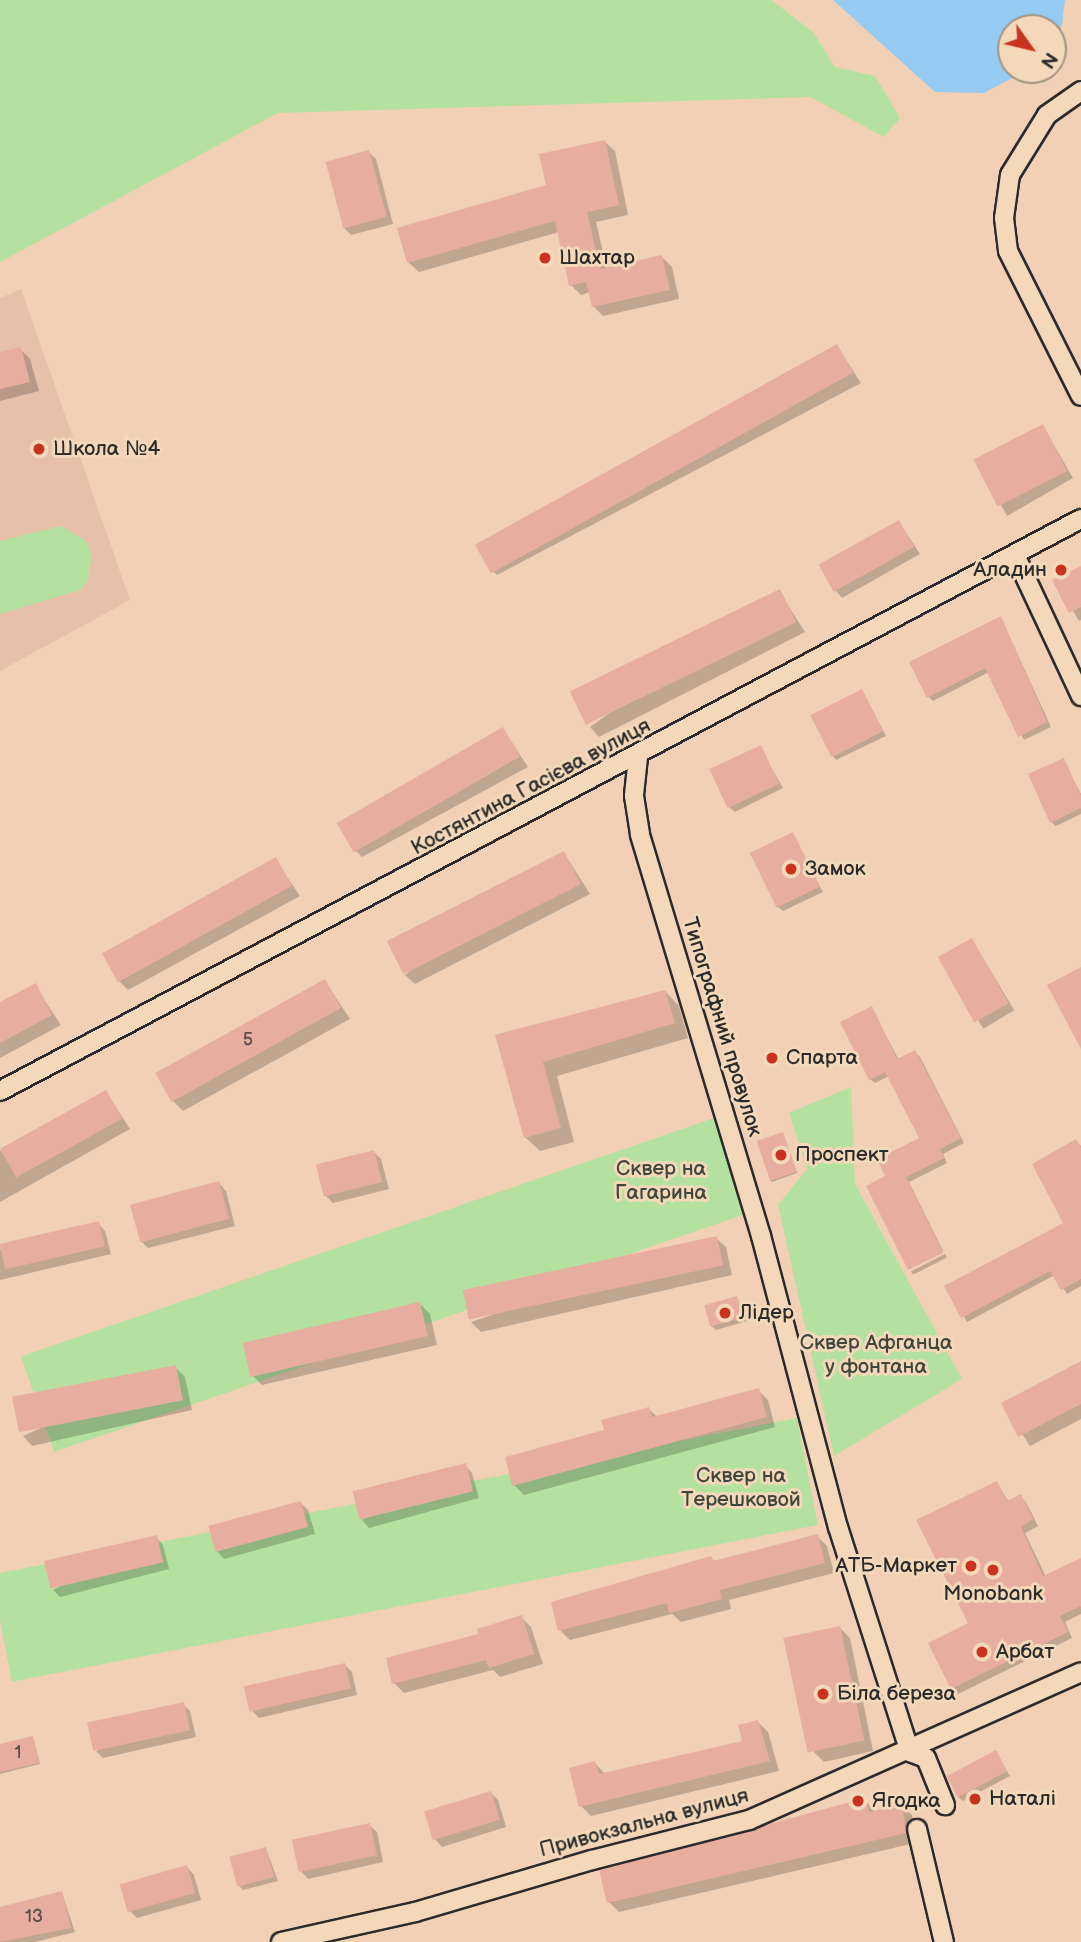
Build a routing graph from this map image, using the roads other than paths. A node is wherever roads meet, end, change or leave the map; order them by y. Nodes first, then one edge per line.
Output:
1 (1081, 91) edge
2 (1081, 396) edge
3 (1081, 519) edge
4 (1015, 555) junction
5 (1081, 695) edge
6 (638, 757) junction
7 (0, 1091) edge
8 (1081, 1672) edge
9 (910, 1752) junction
10 (944, 1805) dead end
11 (917, 1829) dead end
12 (281, 1942) edge
13 (944, 1942) edge

1 - 2 street
3 - 4 street, Костянтина Гасієва вулиця
4 - 5 street
4 - 6 street, Костянтина Гасієва вулиця
6 - 7 street, Костянтина Гасієва вулиця
6 - 9 street, Типографний провулок
8 - 9 street, Привокзальна вулиця
9 - 10 street
9 - 12 street, Привокзальна вулиця
11 - 13 street

